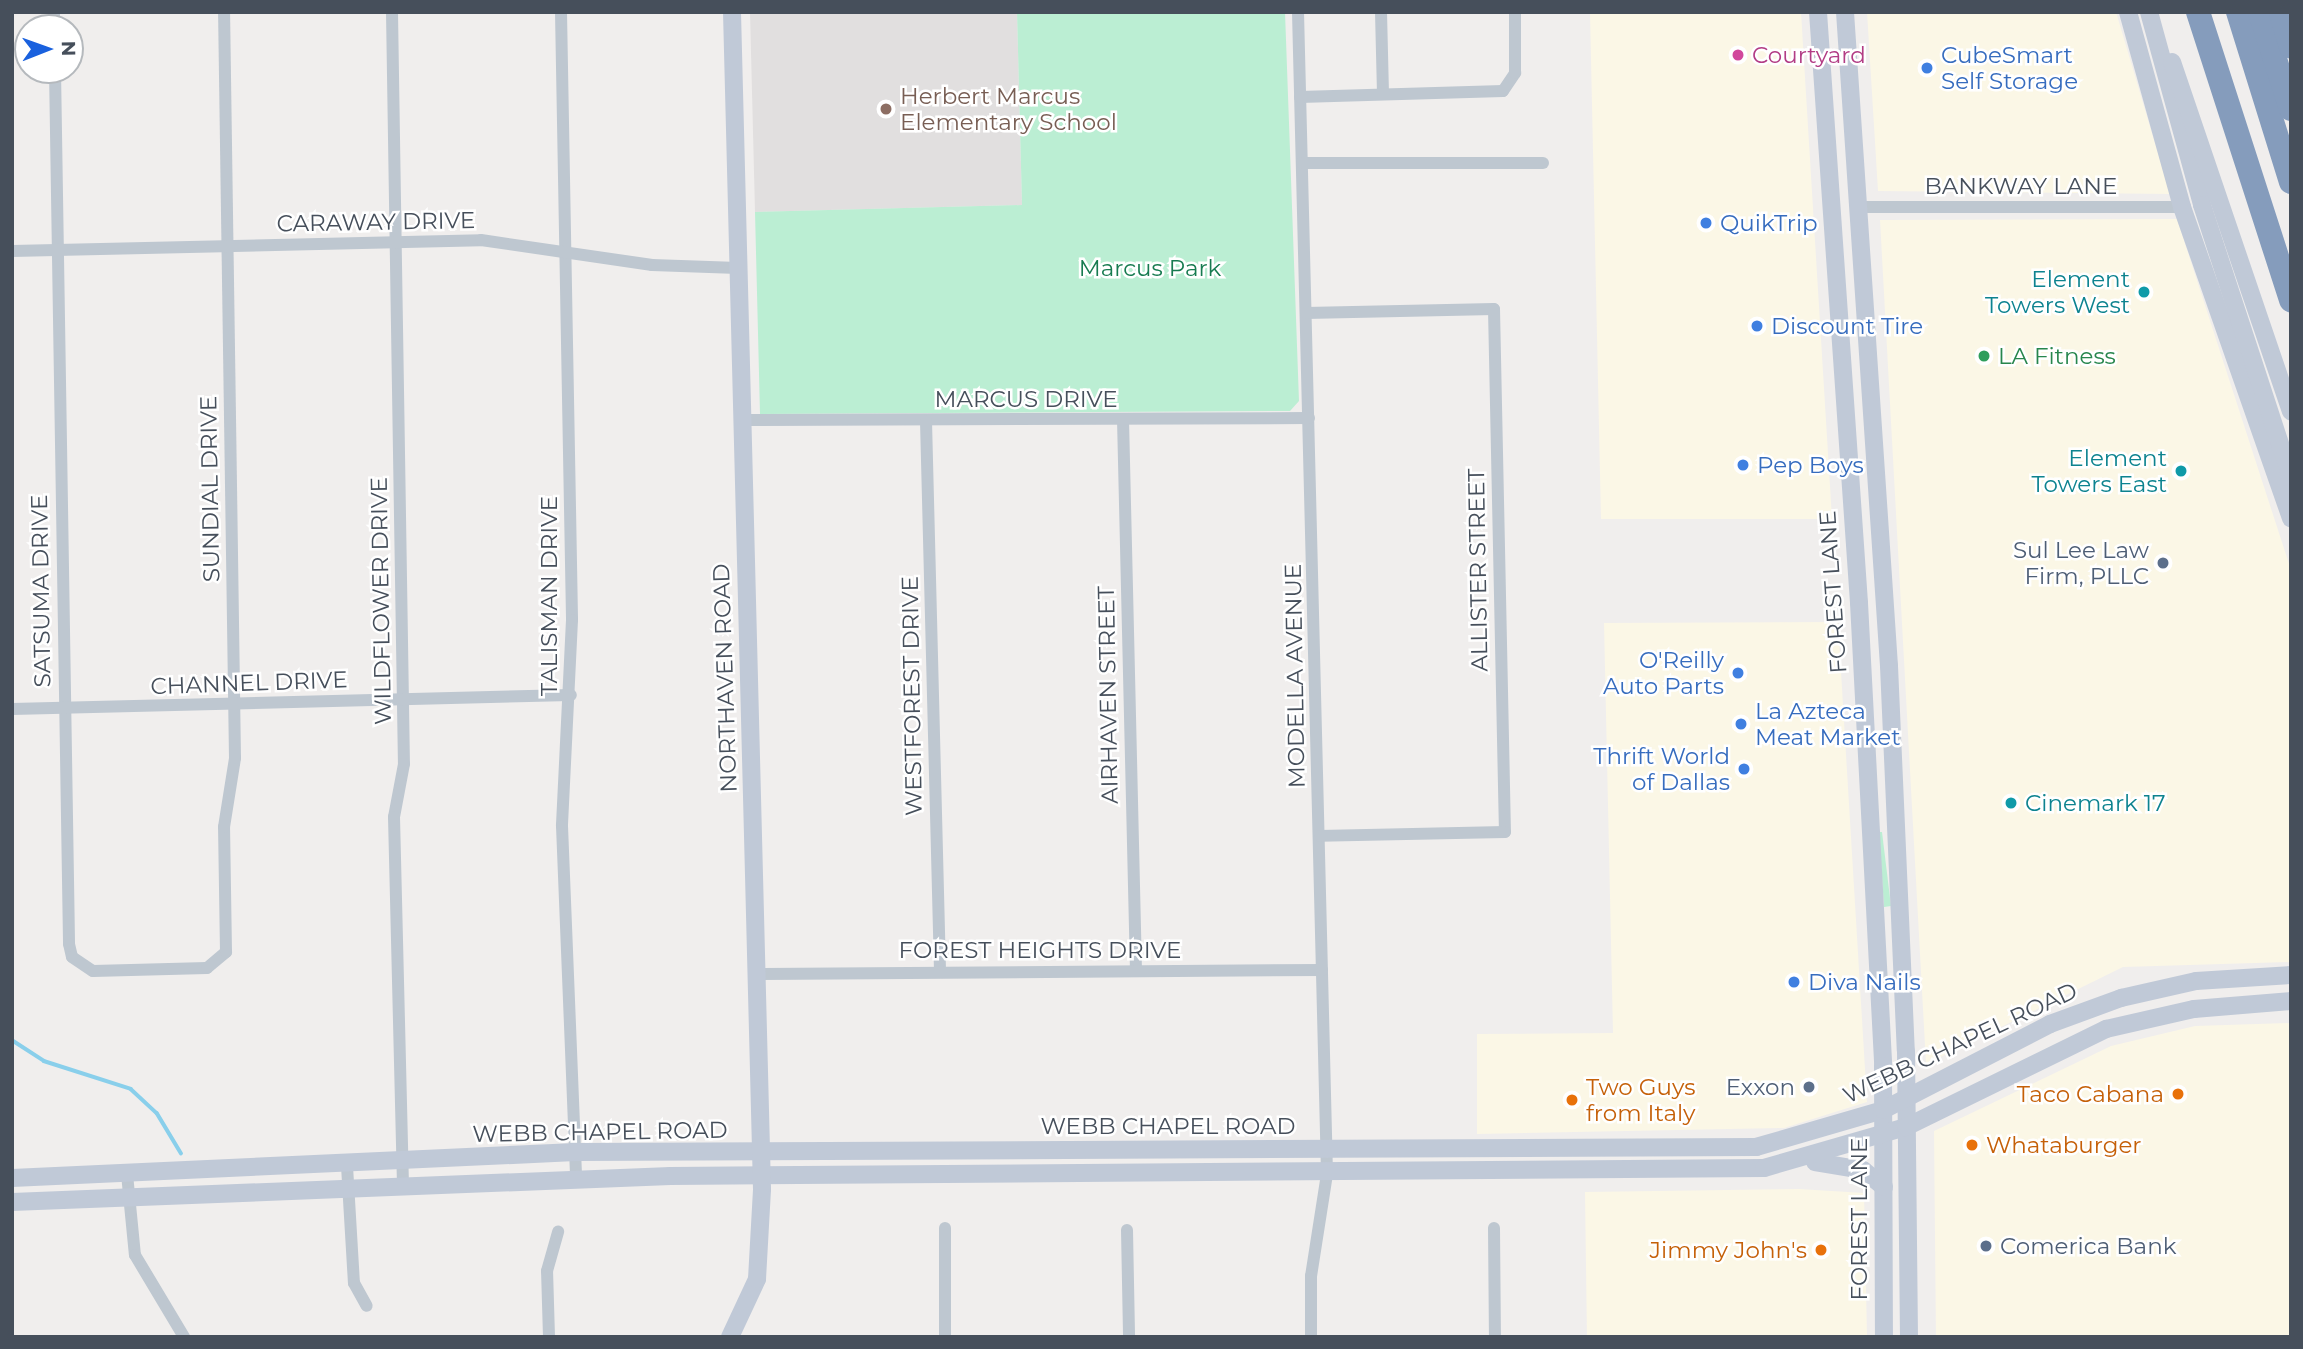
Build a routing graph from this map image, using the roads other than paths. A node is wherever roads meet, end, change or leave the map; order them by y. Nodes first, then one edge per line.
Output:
1 (224, 12) edge
2 (392, 12) edge
3 (561, 12) edge
4 (732, 12) edge
5 (1298, 12) edge
6 (1381, 12) edge
7 (1515, 12) edge
8 (1818, 12) edge
9 (1844, 12) edge
10 (2128, 12) edge
11 (2149, 12) edge
12 (2154, 12) edge
13 (2198, 12) edge
14 (2238, 12) edge
15 (2260, 12) edge
16 (2281, 12) edge
17 (2291, 47) edge
18 (55, 84) edge
19 (1383, 94) junction
20 (1300, 97) junction
21 (2291, 109) edge
22 (1302, 163) junction
23 (1543, 163) dead end
24 (2291, 182) edge
25 (1861, 207) junction
26 (2182, 207) junction
27 (1833, 208) junction
28 (396, 242) junction
29 (227, 247) junction
30 (58, 250) junction
31 (566, 250) junction
32 (12, 251) edge
33 (738, 268) junction
34 (2291, 300) edge
35 (1306, 313) junction
36 (2291, 411) edge
37 (1309, 418) junction
38 (1123, 419) junction
39 (742, 420) junction
40 (926, 421) junction
41 (2291, 478) edge
42 (1878, 489) junction
43 (1851, 490) junction
44 (2291, 518) edge
45 (1889, 666) junction
46 (1863, 667) junction
47 (571, 695) junction
48 (404, 700) junction
49 (234, 703) junction
50 (64, 708) junction
51 (12, 709) edge
52 (1896, 806) junction
53 (1869, 807) junction
54 (1320, 836) junction
55 (221, 962) joint
56 (1322, 970) junction
57 (940, 971) junction
58 (1136, 971) junction
59 (757, 974) junction
60 (2291, 975) edge
61 (2196, 981) junction
62 (2291, 1001) edge
63 (2202, 1007) junction
64 (1907, 1099) junction
65 (1883, 1110) junction
66 (1906, 1128) junction
67 (1884, 1136) junction
68 (1700, 1148) junction
69 (1327, 1150) junction
70 (575, 1152) junction
71 (761, 1153) junction
72 (402, 1163) junction
73 (1798, 1163) junction
74 (347, 1166) junction
75 (1703, 1170) junction
76 (127, 1174) junction
77 (1328, 1174) junction
78 (12, 1178) edge
79 (576, 1178) junction
80 (762, 1178) junction
81 (1884, 1187) junction
82 (403, 1188) junction
83 (349, 1191) junction
84 (127, 1198) junction
85 (12, 1202) edge
86 (945, 1228) dead end
87 (1494, 1228) dead end
88 (1127, 1230) dead end
89 (558, 1232) dead end
90 (1884, 1290) junction
91 (1908, 1290) junction
92 (367, 1306) dead end
93 (184, 1337) edge
94 (549, 1337) edge
95 (730, 1337) edge
96 (945, 1337) edge
97 (1129, 1337) edge
98 (1311, 1337) edge
99 (1495, 1337) edge
100 (1884, 1337) edge
101 (1909, 1337) edge

1 - 29 street, SUNDIAL DRIVE
2 - 28 street, WILDFLOWER DRIVE
3 - 31 street, TALISMAN DRIVE
4 - 33 main road, NORTHAVEN ROAD
5 - 20 street, MODELLA AVENUE
6 - 19 street
7 - 19 street
8 - 27 main road, FOREST LANE
9 - 25 main road, FOREST LANE
10 - 26 main road
11 - 41 main road
12 - 36 main road
13 - 34 highway
14 - 24 highway
15 - 21 highway
16 - 17 highway
18 - 30 street, SATSUMA DRIVE
19 - 20 street
20 - 22 street, MODELLA AVENUE
22 - 23 street
22 - 35 street, MODELLA AVENUE
25 - 26 street, BANKWAY LANE
25 - 27 main road
25 - 42 main road, FOREST LANE
26 - 44 main road
27 - 43 main road, FOREST LANE
28 - 29 street, CARAWAY DRIVE
28 - 31 street, CARAWAY DRIVE
28 - 48 street, WILDFLOWER DRIVE
29 - 30 street, CARAWAY DRIVE
29 - 49 street, SUNDIAL DRIVE
30 - 32 street, CARAWAY DRIVE
30 - 50 street, SATSUMA DRIVE
31 - 33 street, CARAWAY DRIVE
31 - 47 street, TALISMAN DRIVE
33 - 39 main road, NORTHAVEN ROAD
35 - 37 street, MODELLA AVENUE
35 - 54 street, ALLISTER STREET
37 - 38 street, MARCUS DRIVE
37 - 54 street, MODELLA AVENUE
38 - 40 street, MARCUS DRIVE
38 - 58 street, AIRHAVEN STREET
39 - 40 street, MARCUS DRIVE
39 - 59 main road, NORTHAVEN ROAD
40 - 57 street, WESTFOREST DRIVE
42 - 43 main road
42 - 45 main road, FOREST LANE
43 - 46 main road, FOREST LANE
45 - 46 main road
45 - 52 main road, FOREST LANE
46 - 53 main road, FOREST LANE
47 - 48 street, CHANNEL DRIVE
47 - 70 street, TALISMAN DRIVE
48 - 49 street, CHANNEL DRIVE
48 - 72 street, WILDFLOWER DRIVE
49 - 50 street, CHANNEL DRIVE
49 - 55 street, SUNDIAL DRIVE
50 - 51 street, CHANNEL DRIVE
50 - 55 street, SATSUMA DRIVE
52 - 53 main road
52 - 64 main road, FOREST LANE
53 - 65 main road, FOREST LANE
54 - 56 street, MODELLA AVENUE
56 - 58 street, FOREST HEIGHTS DRIVE
56 - 69 street, MODELLA AVENUE
57 - 58 street, FOREST HEIGHTS DRIVE
57 - 59 street, FOREST HEIGHTS DRIVE
59 - 71 main road, NORTHAVEN ROAD
60 - 61 main road, WEBB CHAPEL ROAD
61 - 63 main road
61 - 64 main road, WEBB CHAPEL ROAD
62 - 63 main road, WEBB CHAPEL ROAD
63 - 66 main road, WEBB CHAPEL ROAD
64 - 65 main road, WEBB CHAPEL ROAD
64 - 66 main road, FOREST LANE
65 - 67 main road, FOREST LANE
65 - 68 main road, WEBB CHAPEL ROAD
66 - 67 main road, WEBB CHAPEL ROAD
66 - 91 main road, FOREST LANE
67 - 73 main road, WEBB CHAPEL ROAD
67 - 81 main road, FOREST LANE
68 - 69 main road, WEBB CHAPEL ROAD
68 - 75 main road
69 - 71 main road, WEBB CHAPEL ROAD
69 - 77 street, MODELLA AVENUE
70 - 71 main road, WEBB CHAPEL ROAD
70 - 72 main road, WEBB CHAPEL ROAD
70 - 79 street, TALISMAN DRIVE
71 - 80 main road, NORTHAVEN ROAD
72 - 74 main road, WEBB CHAPEL ROAD
72 - 82 street, WILDFLOWER DRIVE
73 - 75 main road, WEBB CHAPEL ROAD
73 - 81 main road
74 - 76 main road, WEBB CHAPEL ROAD
74 - 83 street
75 - 77 main road, WEBB CHAPEL ROAD
76 - 78 main road, WEBB CHAPEL ROAD
76 - 84 street
77 - 80 main road, WEBB CHAPEL ROAD
77 - 98 street, MODELLA AVENUE
79 - 80 main road, WEBB CHAPEL ROAD
79 - 82 main road, WEBB CHAPEL ROAD
80 - 95 main road, NORTHAVEN ROAD
81 - 90 main road, FOREST LANE
82 - 83 main road, WEBB CHAPEL ROAD
83 - 84 main road, WEBB CHAPEL ROAD
83 - 92 street
84 - 85 main road, WEBB CHAPEL ROAD
84 - 93 street
86 - 96 street
87 - 99 street
88 - 97 street
89 - 94 street
90 - 91 main road
90 - 100 main road, FOREST LANE
91 - 101 main road, FOREST LANE

